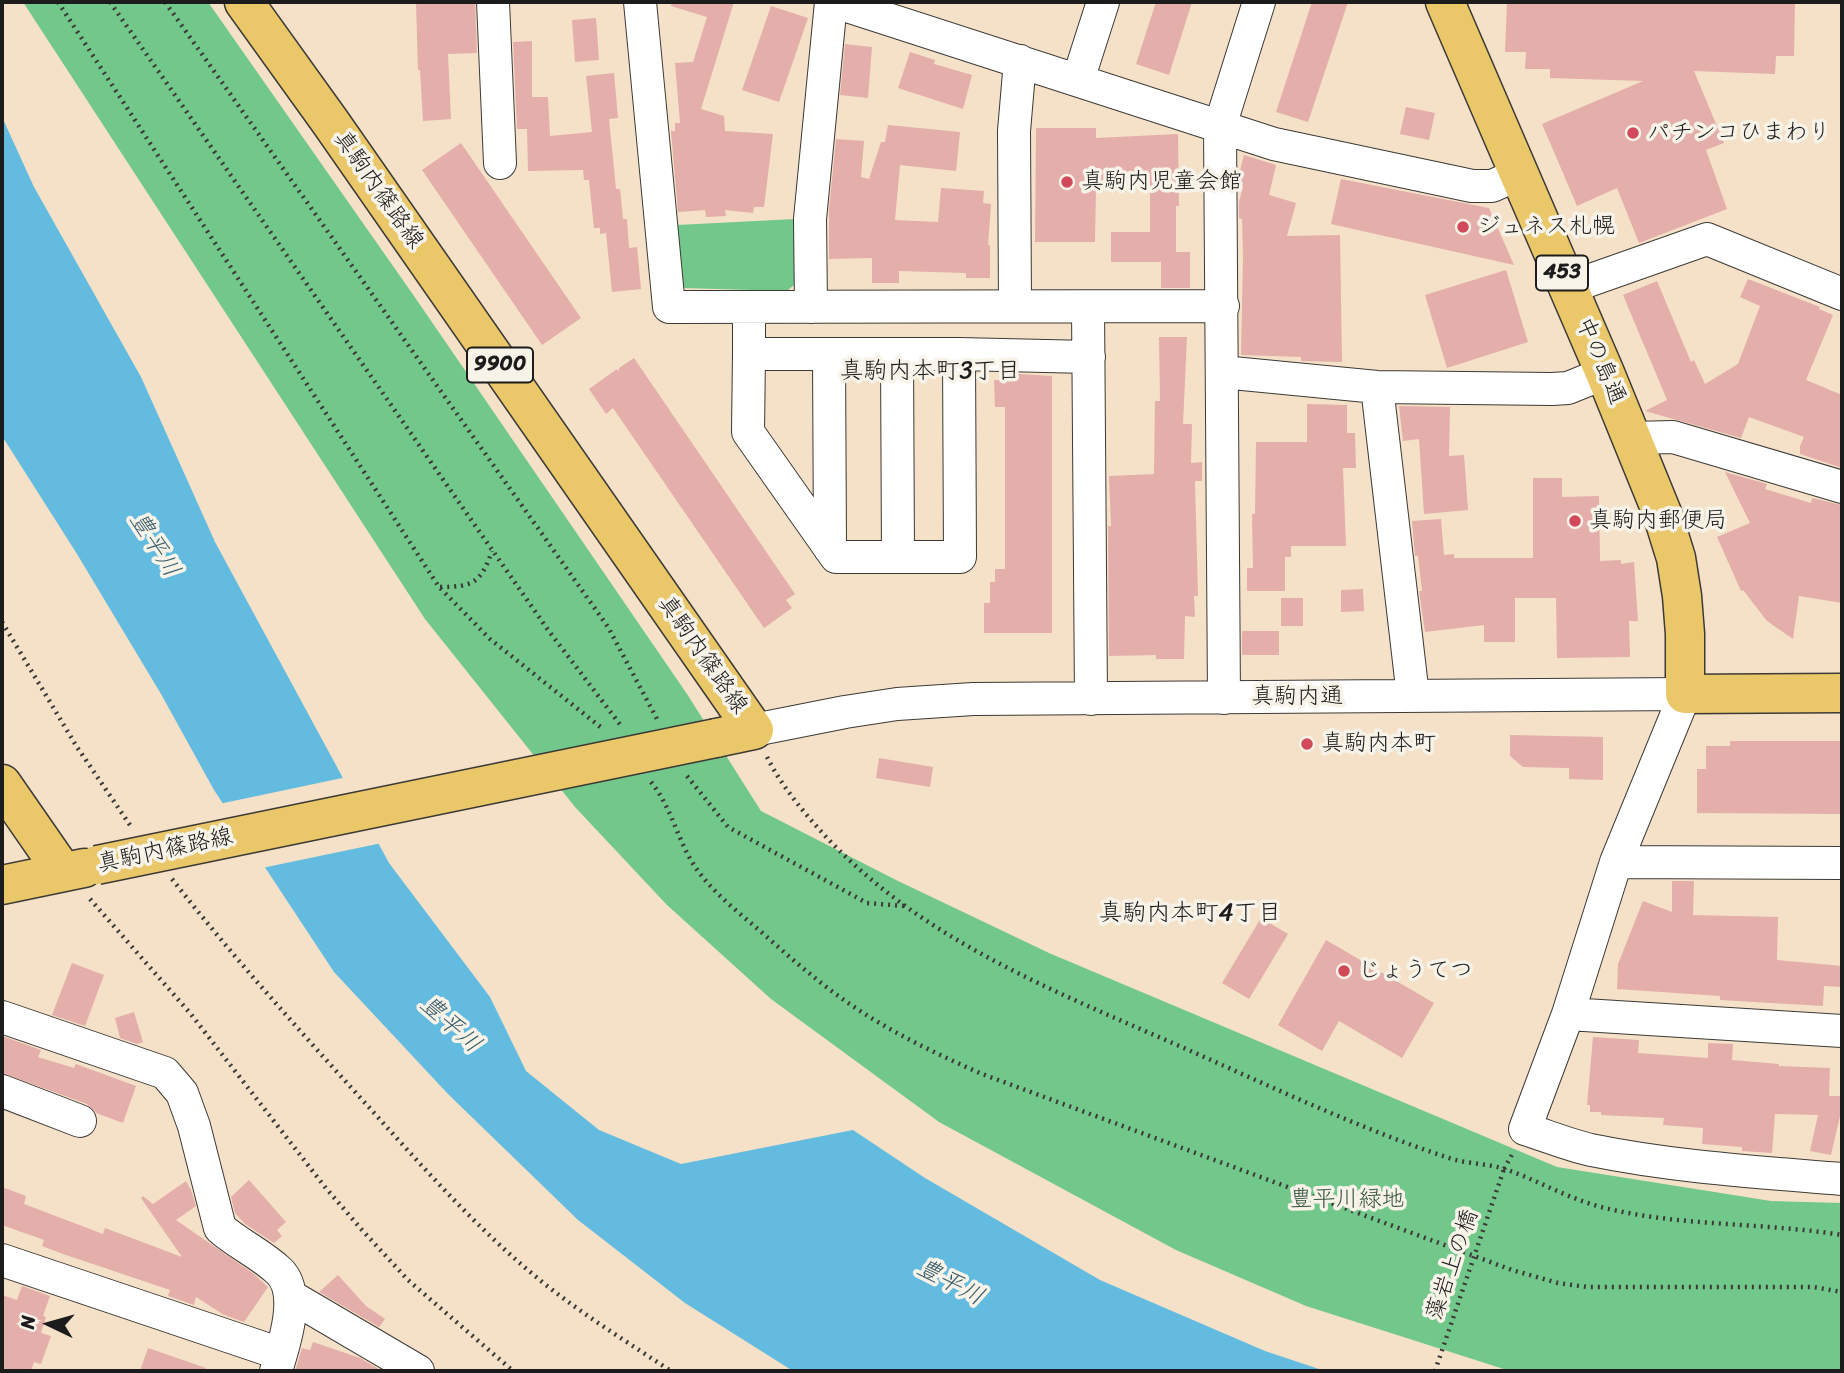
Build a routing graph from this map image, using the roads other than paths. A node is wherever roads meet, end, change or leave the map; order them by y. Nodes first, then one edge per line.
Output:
1 (244, 2) edge
2 (493, 2) edge
3 (640, 2) edge
4 (833, 2) edge
5 (1103, 2) edge
6 (1259, 2) edge
7 (1445, 2) edge
8 (1020, 61) junction
9 (1078, 80) junction
10 (1220, 126) junction
11 (500, 163) dead end
12 (1519, 174) junction
13 (1568, 288) junction
14 (1842, 295) edge
15 (1015, 305) junction
16 (1223, 306) junction
17 (749, 307) junction
18 (811, 307) junction
19 (1088, 307) junction
20 (749, 354) junction
21 (829, 354) junction
22 (897, 354) junction
23 (960, 354) junction
24 (1089, 357) junction
25 (1222, 372) junction
26 (1605, 373) junction
27 (1377, 387) junction
28 (1632, 438) junction
29 (1842, 487) edge
30 (830, 549) junction
31 (898, 557) junction
32 (1842, 693) edge
33 (1685, 694) junction
34 (1413, 696) junction
35 (1224, 698) junction
36 (1091, 699) junction
37 (754, 730) junction
38 (2, 784) edge
39 (1616, 862) junction
40 (1842, 863) edge
41 (83, 879) junction
42 (2, 884) edge
43 (1568, 1014) junction
44 (2, 1017) edge
45 (1842, 1031) edge
46 (2, 1091) edge
47 (80, 1121) dead end
48 (1842, 1178) edge
49 (2, 1260) edge
50 (292, 1297) junction
51 (278, 1363) edge
52 (418, 1371) edge

1 - 37 main road, 真駒内篠路線 / 9900
2 - 11 street
3 - 17 street
4 - 8 street
4 - 18 street
5 - 9 street
6 - 10 street
7 - 12 main road, 中の島通 / 453
8 - 9 street
8 - 15 street
9 - 10 street
10 - 12 street
10 - 16 street
12 - 13 main road, 中の島通 / 453
13 - 14 street
13 - 26 main road, 中の島通 / 453
15 - 18 street
15 - 19 street
16 - 19 street
16 - 25 street
17 - 18 street
17 - 20 street
19 - 24 street
20 - 21 street
20 - 30 street
21 - 22 street
21 - 30 street
22 - 23 street
22 - 31 street
23 - 24 street
23 - 31 street
24 - 36 street
25 - 27 street
25 - 35 street
26 - 27 street
26 - 28 main road, 中の島通 / 453
27 - 34 street
28 - 29 street
28 - 33 main road, 中の島通 / 453
30 - 31 street
32 - 33 main road, 真駒内通
33 - 34 street, 真駒内通
33 - 39 street
34 - 35 street, 真駒内通
35 - 36 street, 真駒内通
36 - 37 street, 真駒内通
37 - 41 main road, 真駒内篠路線, bridge
38 - 41 main road
39 - 40 street
39 - 43 street
41 - 42 main road, 真駒内篠路線
43 - 45 street
43 - 48 street
44 - 50 street
46 - 47 street
49 - 51 street
50 - 51 street
50 - 52 street

